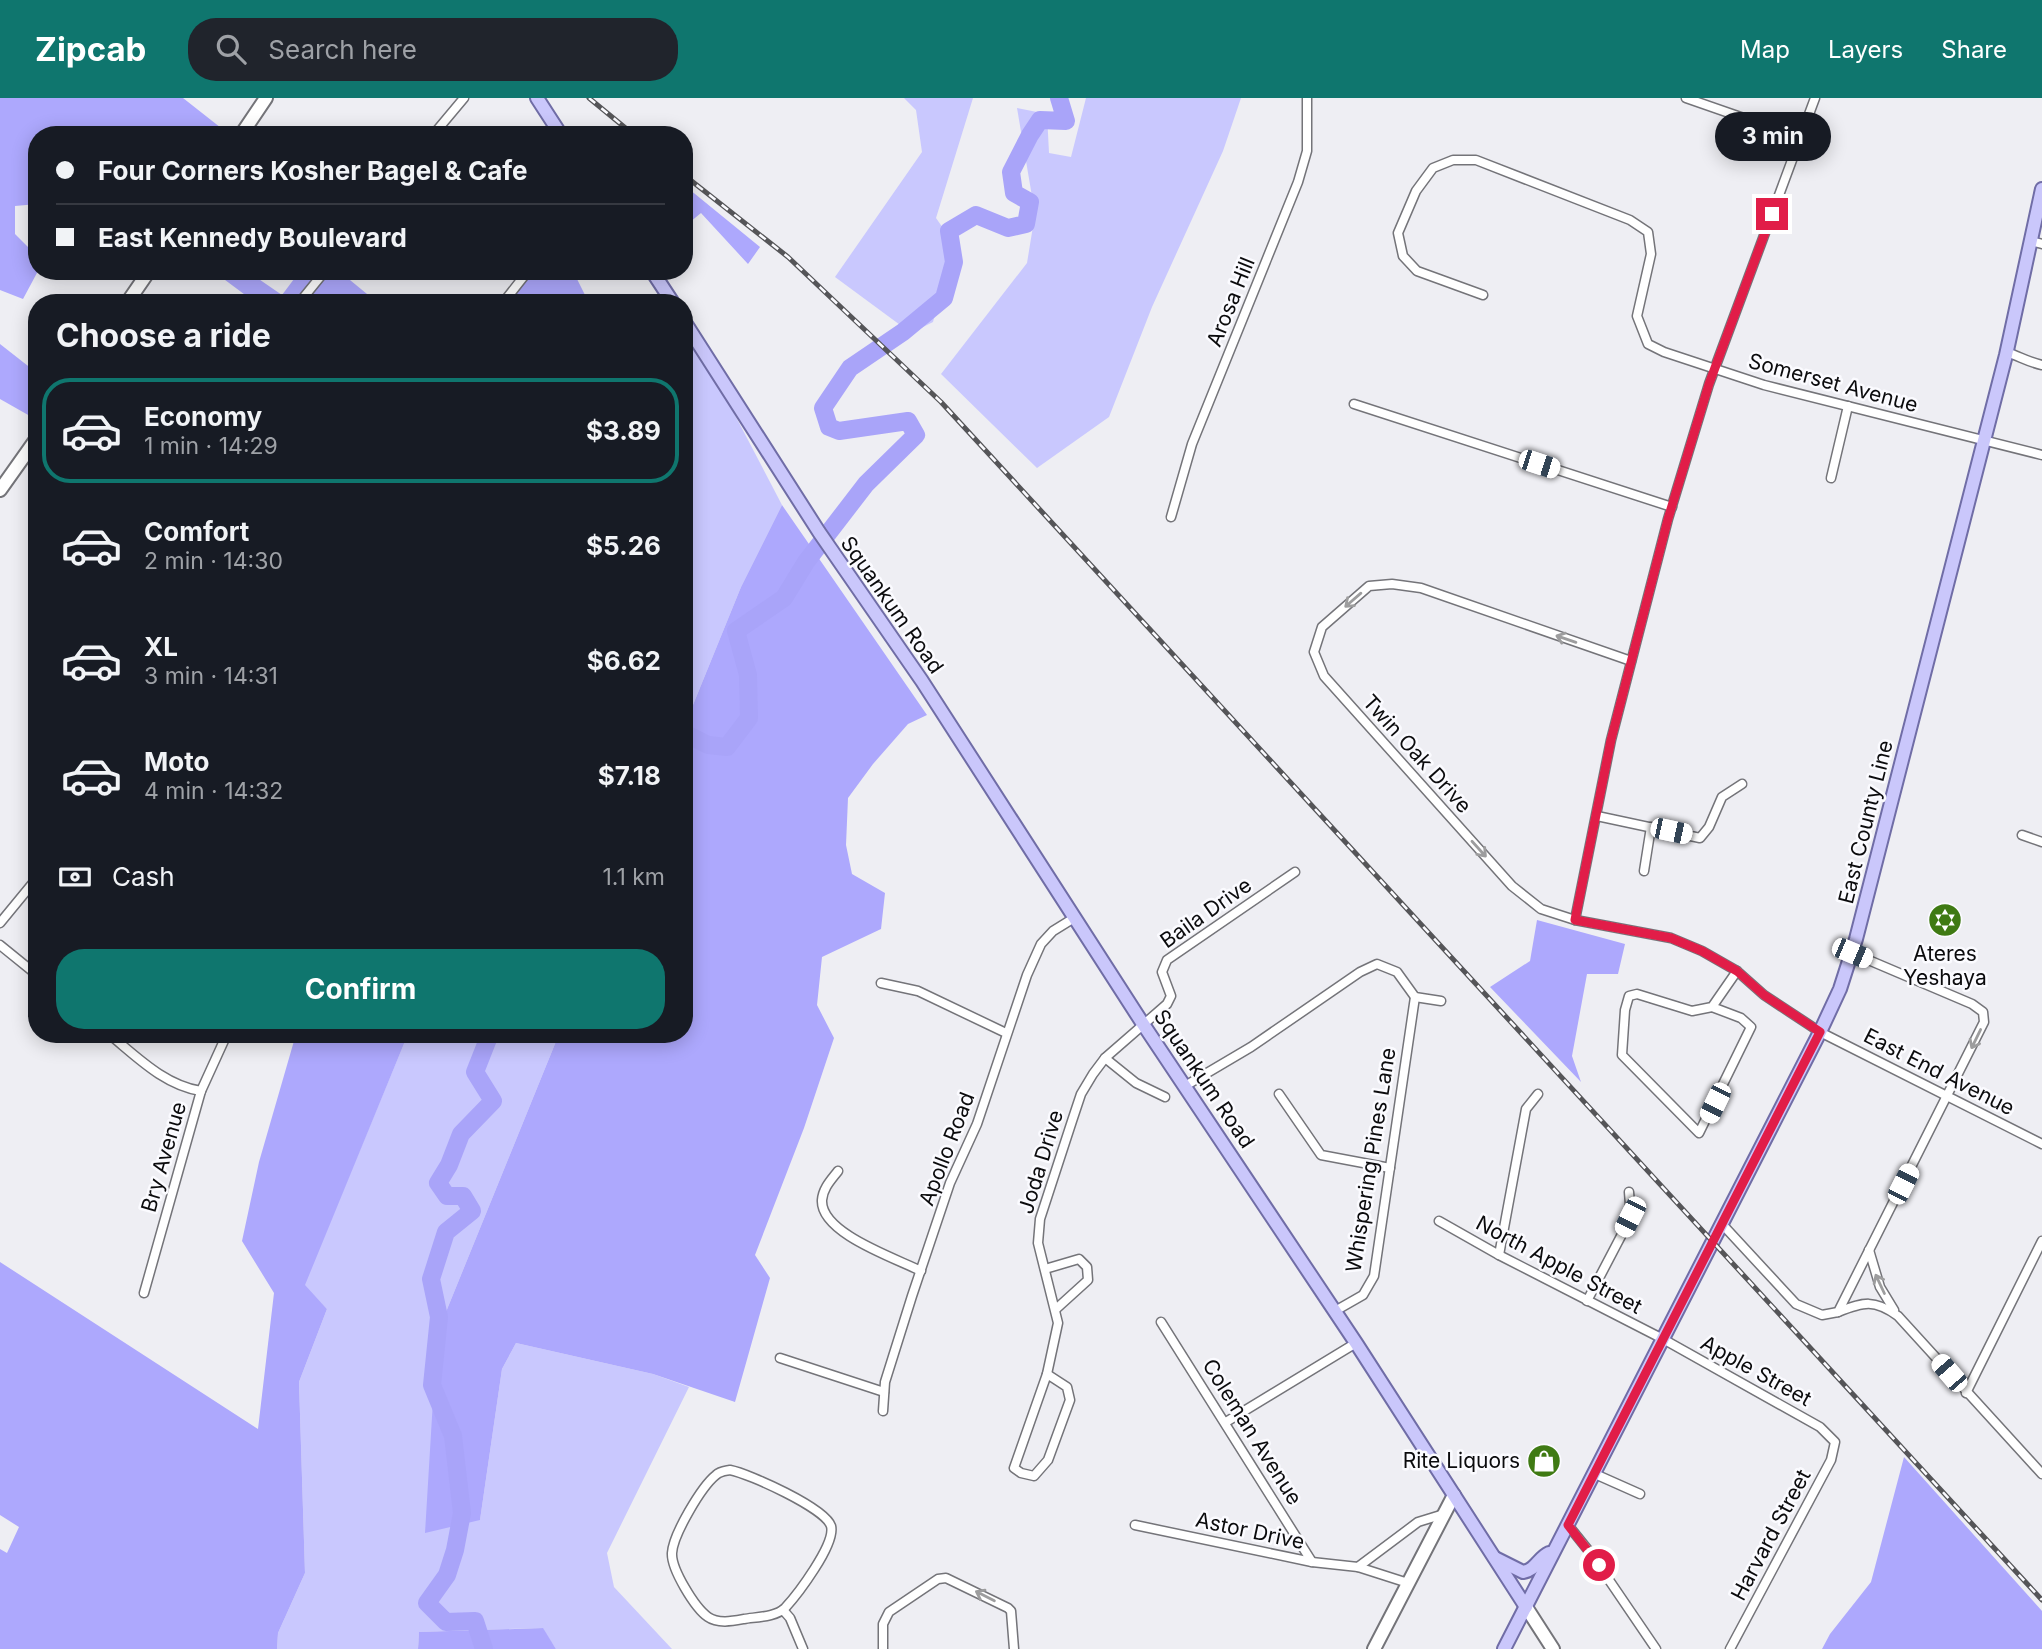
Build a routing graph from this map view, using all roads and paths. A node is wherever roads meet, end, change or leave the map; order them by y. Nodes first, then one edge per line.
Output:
1 (266, 98) edge
2 (464, 98) edge
3 (537, 98) edge
4 (1307, 98) edge
5 (1686, 98) edge
6 (1815, 98) edge
7 (248, 126) edge
8 (441, 126) edge
9 (555, 126) edge
10 (1801, 138) junction
11 (2042, 189) edge
12 (2036, 242) edge
13 (318, 280) edge
14 (521, 280) edge
15 (306, 294) edge
16 (510, 294) edge
17 (1483, 295) dead end
18 (693, 336) edge
19 (2005, 356) junction
20 (2042, 365) edge
21 (1715, 368) junction
22 (1354, 404) dead end
23 (1848, 406) junction
24 (1984, 440) junction
25 (28, 451) edge
26 (2042, 455) edge
27 (1831, 478) dead end
28 (0, 490) edge
29 (1672, 507) junction
30 (1171, 517) dead end
31 (1630, 661) junction
32 (1742, 784) dead end
33 (1597, 816) junction
34 (1651, 827) junction
35 (2022, 835) dead end
36 (2042, 842) edge
37 (1644, 871) dead end
38 (1296, 872) dead end
39 (28, 889) edge
40 (1074, 918) junction
41 (1575, 920) junction
42 (0, 923) edge
43 (0, 945) edge
44 (1852, 953) junction
45 (28, 968) edge
46 (1737, 971) junction
47 (881, 983) dead end
48 (1415, 998) junction
49 (1441, 1001) dead end
50 (1712, 1007) junction
51 (1143, 1024) junction
52 (1820, 1032) junction
53 (1006, 1033) junction
54 (120, 1043) edge
55 (223, 1043) edge
56 (1105, 1058) junction
57 (1185, 1086) junction
58 (201, 1091) junction
59 (1279, 1094) dead end
60 (1538, 1094) dead end
61 (1948, 1096) junction
62 (1165, 1097) dead end
63 (2042, 1144) edge
64 (1390, 1168) junction
65 (838, 1171) dead end
66 (1629, 1192) dead end
67 (1439, 1221) dead end
68 (1722, 1224) junction
69 (2042, 1241) edge
70 (1869, 1250) junction
71 (1499, 1255) junction
72 (1045, 1269) junction
73 (921, 1271) junction
74 (144, 1293) dead end
75 (1587, 1301) junction
76 (1056, 1309) junction
77 (1335, 1311) junction
78 (1838, 1312) junction
79 (1898, 1316) junction
80 (1161, 1322) dead end
81 (1662, 1339) junction
82 (1356, 1343) junction
83 (780, 1358) dead end
84 (1047, 1374) junction
85 (884, 1392) junction
86 (1966, 1392) junction
87 (883, 1410) dead end
88 (1226, 1422) junction
89 (1831, 1437) joint
90 (1595, 1474) junction
91 (2042, 1474) edge
92 (1640, 1494) dead end
93 (1454, 1495) junction
94 (1444, 1514) junction
95 (1135, 1525) dead end
96 (1568, 1525) junction
97 (1555, 1550) junction
98 (1494, 1558) junction
99 (1312, 1562) junction
100 (1358, 1567) junction
101 (1408, 1583) junction
102 (1525, 1607) junction
103 (783, 1610) junction
104 (803, 1649) edge
105 (883, 1649) edge
106 (1014, 1649) edge
107 (1374, 1649) edge
108 (1504, 1649) edge
109 (1553, 1649) edge
110 (1656, 1649) edge
111 (1730, 1649) edge

1 - 7 street
2 - 8 street
3 - 9 main road
4 - 30 street, Arosa Hill
5 - 10 street
6 - 10 street
10 - 21 street
11 - 12 main road, East County Line
12 - 19 main road, East County Line
13 - 15 street
14 - 16 street
17 - 21 street, Somerset Avenue
18 - 40 main road, Squankum Road
19 - 20 street
19 - 24 main road, East County Line
21 - 23 street, Somerset Avenue
21 - 29 street
22 - 29 street
23 - 24 street, Somerset Avenue
23 - 27 street
24 - 26 street, Somerset Avenue
24 - 44 main road, East County Line
25 - 28 street
29 - 31 street
31 - 33 street
31 -> 41 street, Twin Oak Drive
32 - 34 street
33 - 34 street
33 - 41 street
34 - 37 street
35 - 36 street
38 - 51 street, Baila Drive
39 - 42 street
40 - 51 main road, Squankum Road
40 - 53 street, Apollo Road
41 - 46 street, Twin Oak Drive
43 - 45 street
44 - 52 main road, East County Line
44 -> 61 street
46 - 50 street
46 - 52 street, Twin Oak Drive
47 - 53 street
48 - 49 street
48 - 57 street
48 - 64 street, Whispering Pines Lane
50 - 50 street
51 - 56 street, Joda Drive
51 - 57 main road, Squankum Road
52 - 61 street, East End Avenue
52 - 68 main road, East County Line
53 - 73 street, Apollo Road
54 - 58 street
55 - 58 street, Bry Avenue
56 - 62 street
56 - 72 street, Joda Drive
57 - 77 main road, Squankum Road
58 - 74 street, Bry Avenue
59 - 64 street
60 - 71 street
61 - 63 street, East End Avenue
61 - 70 street
64 - 77 street, Whispering Pines Lane
65 - 73 street
66 - 75 street
67 - 71 street, North Apple Street
68 - 78 street
68 - 81 main road, East County Line
69 - 86 street
70 - 78 street
79 -> 70 street
71 - 75 street, North Apple Street
72 - 76 street, Joda Drive
72 - 76 street
73 - 85 street, Apollo Road
75 - 81 street, North Apple Street
76 - 84 street, Joda Drive
77 - 82 main road, Squankum Road
78 - 79 street
79 - 86 street
80 - 88 street, Coleman Avenue
81 - 89 street, Apple Street
81 - 90 main road, East County Line
82 - 88 street
82 - 93 main road, Squankum Road
83 - 85 street
84 - 84 street, Joda Drive
85 - 87 street, Apollo Road
86 - 91 street
88 - 99 street, Coleman Avenue
89 - 111 street, Harvard Street
90 - 92 street
90 - 96 main road, East County Line
93 - 94 street
93 - 98 main road, Squankum Road
94 - 100 street
94 - 101 street
95 - 99 street, Astor Drive
96 - 97 main road, East County Line
96 - 110 street
97 - 98 main road
97 - 102 main road, East County Line
98 - 102 main road, Squankum Road
99 - 100 street, Astor Drive
100 - 101 street, Astor Drive
101 - 107 street
102 - 108 main road, East County Line
102 - 109 street, Squankum Road
103 - 103 street
103 - 104 street
106 -> 105 street

